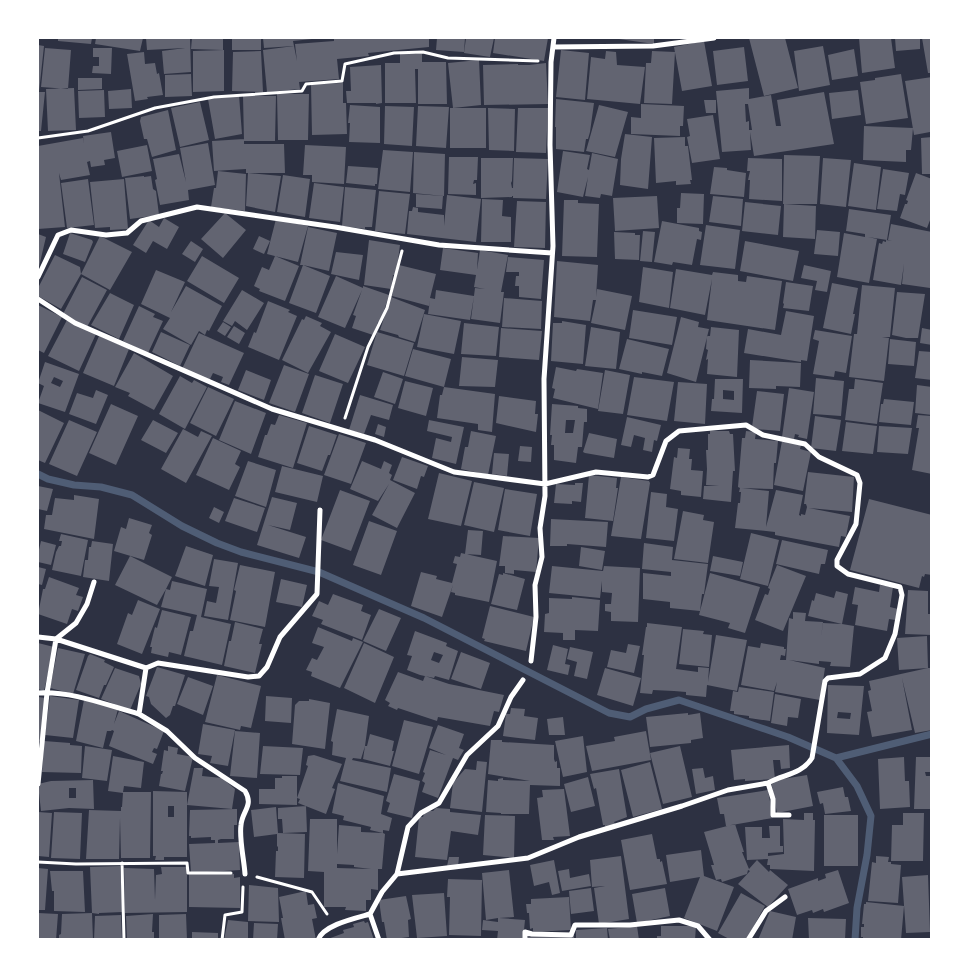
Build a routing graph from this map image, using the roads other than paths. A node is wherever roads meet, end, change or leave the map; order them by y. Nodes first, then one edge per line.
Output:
1 (554, 38) edge
2 (714, 38) edge
3 (553, 47) junction
4 (552, 253) junction
5 (38, 277) edge
6 (38, 299) edge
7 (545, 484) junction
8 (320, 510) dead end
9 (94, 582) dead end
10 (38, 637) edge
11 (56, 639) junction
12 (531, 661) dead end
13 (146, 668) junction
14 (523, 680) dead end
15 (38, 693) edge
16 (47, 693) junction
17 (139, 714) junction
18 (768, 783) junction
19 (38, 784) edge
20 (789, 815) dead end
21 (245, 874) road end
22 (397, 874) junction
23 (785, 897) dead end
24 (370, 914) junction
25 (318, 940) edge
26 (379, 940) edge
27 (525, 940) edge
28 (710, 940) edge
29 (748, 940) edge

1 - 3 street
2 - 3 street
3 - 4 street
4 - 5 street
4 - 7 street
6 - 7 street
7 - 12 street
7 - 18 street
8 - 13 street
9 - 11 street
10 - 11 street
11 - 13 street
11 - 16 street
13 - 17 street
14 - 22 street
15 - 16 street
16 - 17 street
16 - 19 street
17 - 21 street
18 - 20 street
18 - 22 street
22 - 24 street
23 - 29 street
24 - 25 street
24 - 26 street
27 - 28 street

